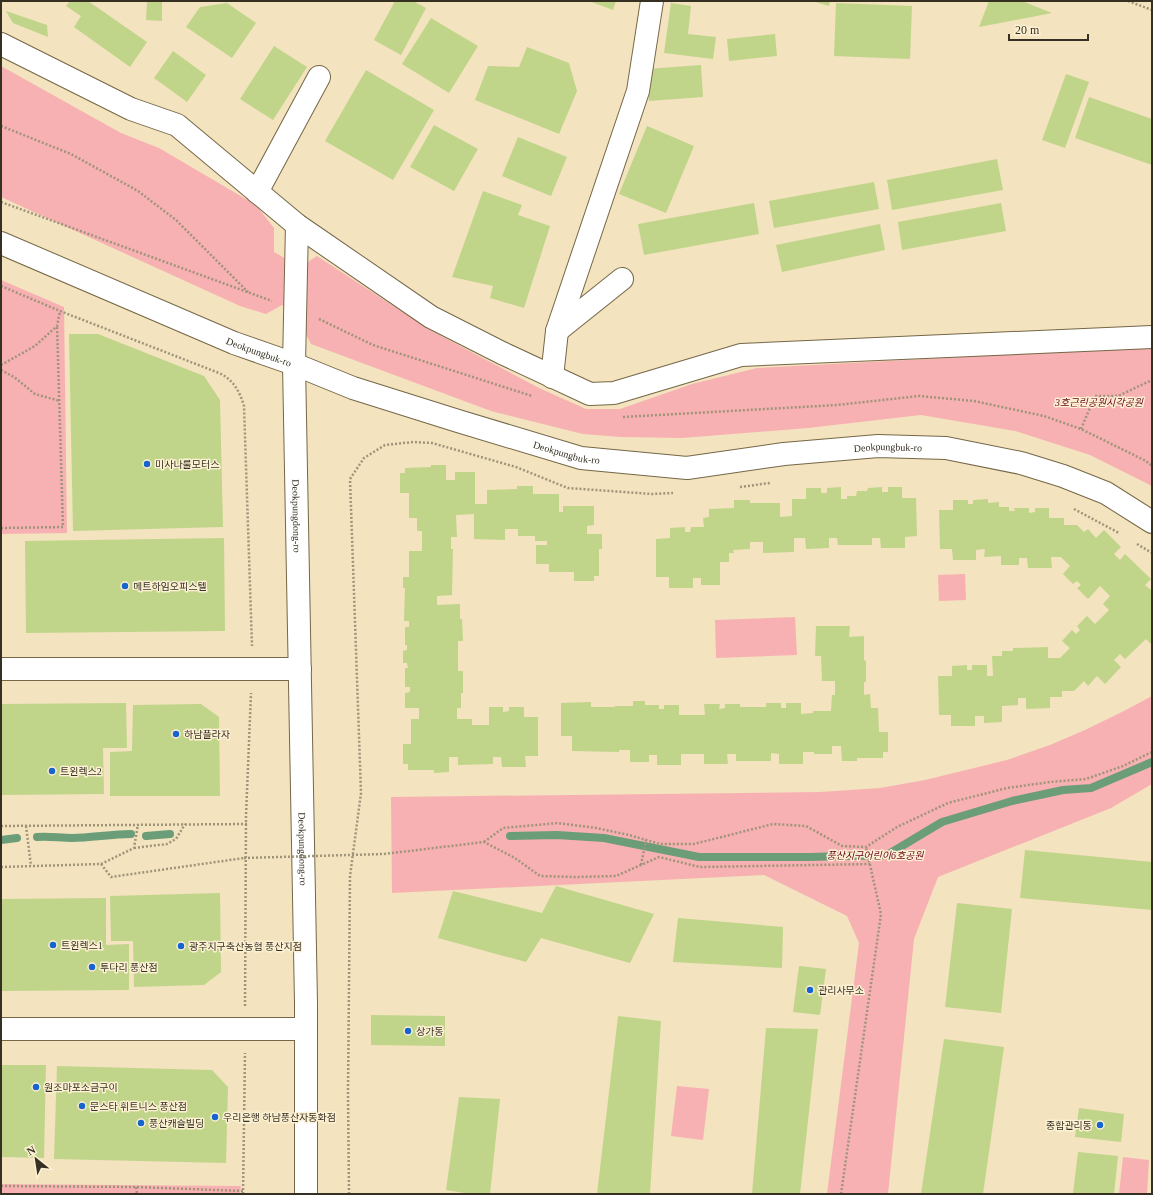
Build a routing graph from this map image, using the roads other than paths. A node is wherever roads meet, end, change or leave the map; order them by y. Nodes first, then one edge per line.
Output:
1 (652, 1) edge
2 (1, 44) edge
3 (319, 77) dead end
4 (257, 192) junction
5 (297, 225) junction
6 (1, 243) edge
7 (622, 279) dead end
8 (557, 331) junction
9 (1152, 337) edge
10 (294, 364) junction
11 (552, 377) junction
12 (1152, 522) edge
13 (1, 669) edge
14 (300, 669) junction
15 (1, 1029) edge
16 (306, 1029) junction
17 (306, 1194) edge

1 - 8 street
2 - 4 street
3 - 4 street
4 - 5 street
5 - 10 street, Deokpungdong-ro
5 - 11 street
6 - 10 street, Deokpungbuk-ro
7 - 8 street
8 - 11 street
9 - 11 street
10 - 12 street, Deokpungbuk-ro
10 - 14 street, Deokpungdong-ro
13 - 14 street
14 - 16 street, Deokpungdong-ro
15 - 16 street
16 - 17 street, Deokpungdong-ro

